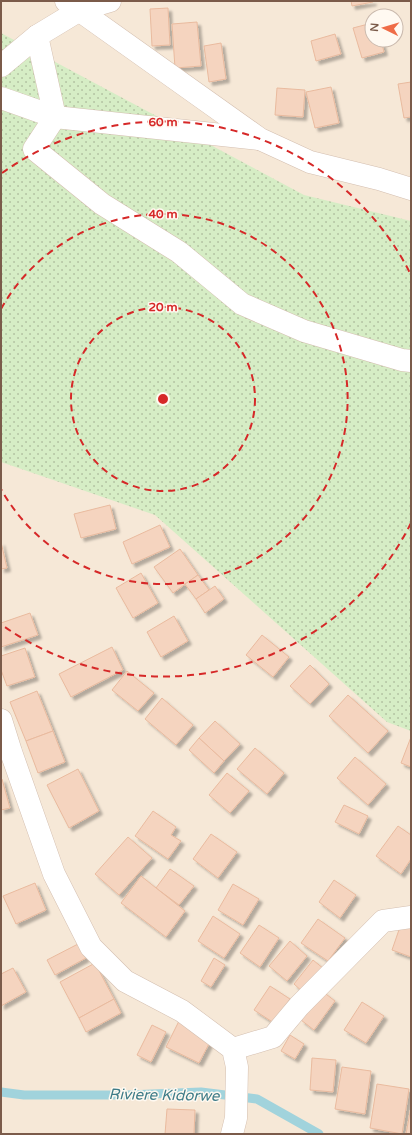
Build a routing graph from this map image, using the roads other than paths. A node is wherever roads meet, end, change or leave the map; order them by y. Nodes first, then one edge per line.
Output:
1 (110, 1) edge
2 (73, 6) edge
3 (37, 36) junction
4 (1, 66) edge
5 (1, 98) edge
6 (55, 117) junction
7 (260, 139) junction
8 (411, 189) edge
9 (411, 361) edge
10 (1, 720) edge
11 (411, 917) edge
12 (235, 1058) junction
13 (234, 1126) edge

1 - 2 street
2 - 3 street
2 - 7 street
3 - 4 street
3 - 6 street
5 - 6 street
6 - 7 street
6 - 9 street
7 - 8 street
10 - 12 street
11 - 12 street
12 - 13 street

